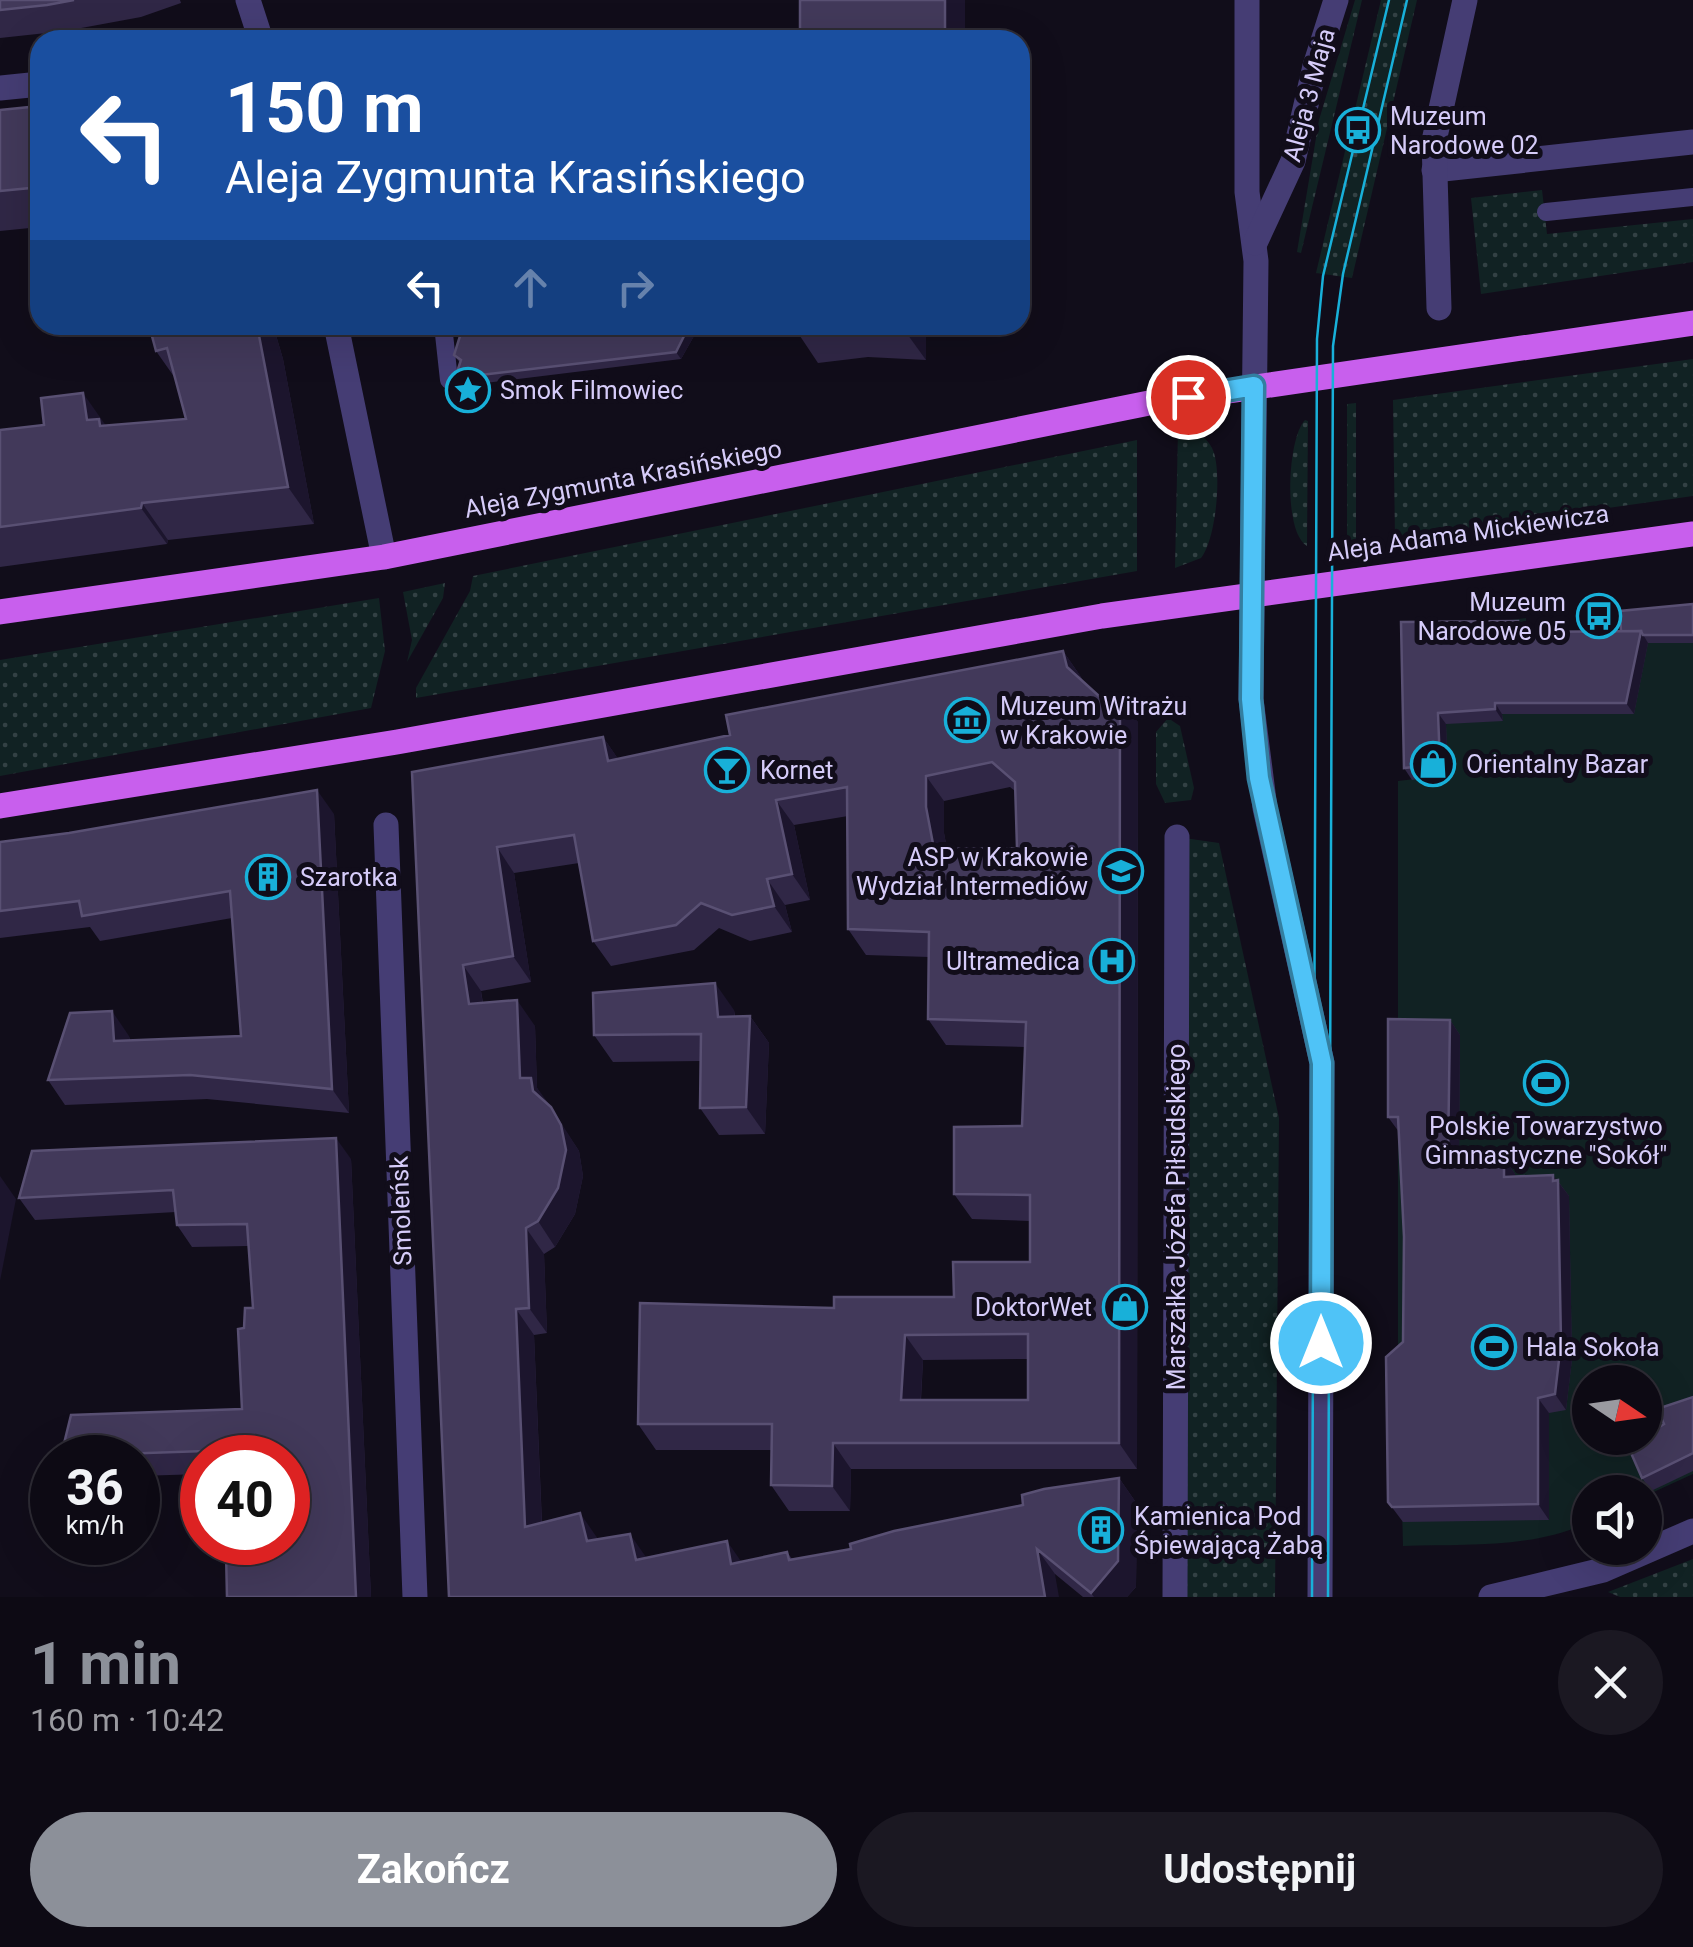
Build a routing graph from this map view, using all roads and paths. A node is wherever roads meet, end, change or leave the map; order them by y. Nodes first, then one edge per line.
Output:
1 (248, 0) edge
2 (1248, 0) edge
3 (1336, 0) edge
4 (1465, 0) edge
5 (258, 30) edge
6 (30, 85) edge
7 (0, 88) edge
8 (1693, 142) edge
9 (1434, 170) junction
10 (1693, 197) edge
11 (1546, 212) dead end
12 (1256, 243) junction
13 (1439, 308) dead end
14 (1693, 323) edge
15 (338, 335) edge
16 (444, 335) edge
17 (449, 380) dead end
18 (1254, 386) junction
19 (1693, 534) edge
20 (384, 557) junction
21 (1251, 594) junction
22 (0, 612) edge
23 (0, 806) edge
24 (386, 825) dead end
25 (1177, 837) dead end
26 (1693, 1531) edge
27 (416, 1597) edge
28 (1175, 1597) edge
29 (1320, 1597) edge
30 (1491, 1597) edge

1 - 5 street
2 - 12 street
3 - 12 street, Aleja 3 Maja
4 - 9 street
6 - 7 street
8 - 9 street
9 - 13 street
10 - 11 lane
12 - 18 street
14 - 18 main road
15 - 20 street
16 - 17 lane
18 - 20 main road, Aleja Zygmunta Krasińskiego
18 - 21 street
19 - 21 main road, Aleja Adama Mickiewicza
20 - 22 main road, Aleja Zygmunta Krasińskiego
21 - 23 main road
21 - 29 street
24 - 27 street, Smoleńsk
25 - 28 street, Marszałka Józefa Piłsudskiego
26 - 30 street

